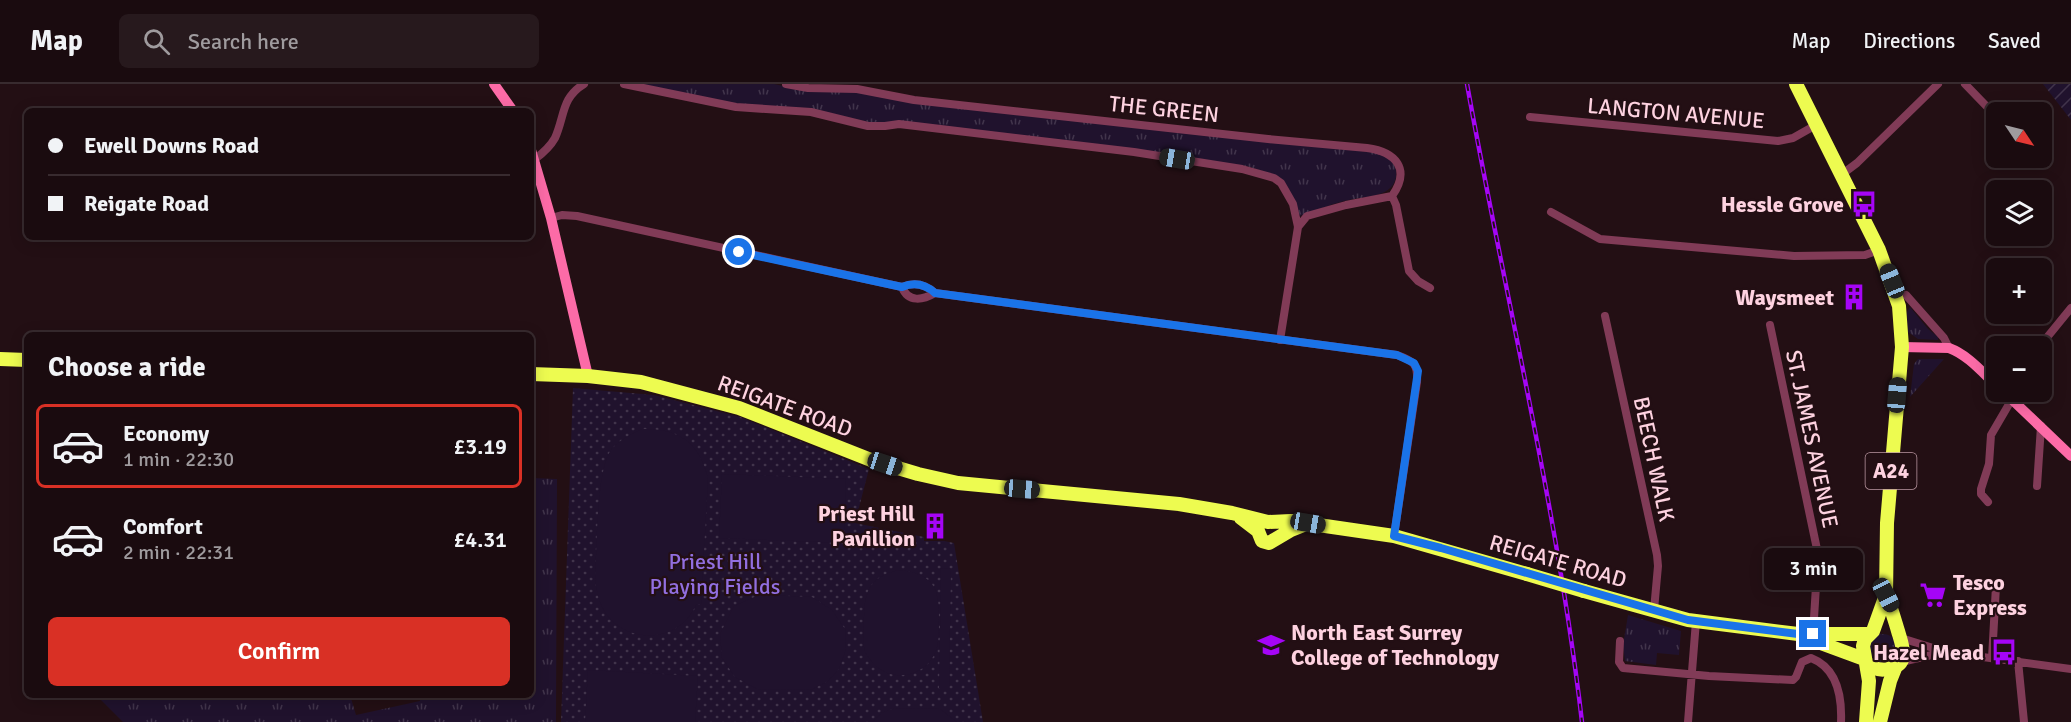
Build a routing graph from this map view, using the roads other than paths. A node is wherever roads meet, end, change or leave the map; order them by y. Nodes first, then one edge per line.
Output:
1 (494, 84) edge
2 (584, 84) edge
3 (624, 84) edge
4 (786, 84) edge
5 (1938, 84) edge
6 (1965, 84) edge
7 (1797, 85) edge
8 (1986, 106) edge
9 (511, 108) edge
10 (1530, 117) dead end
11 (1816, 126) junction
12 (534, 155) edge
13 (534, 158) edge
14 (1841, 175) junction
15 (1392, 196) junction
16 (1551, 212) dead end
17 (551, 218) junction
18 (1298, 227) junction
19 (1879, 250) junction
20 (902, 287) junction
21 (1430, 288) dead end
22 (935, 293) junction
23 (1906, 296) dead end
24 (2071, 308) edge
25 (1605, 316) dead end
26 (1770, 325) dead end
27 (2048, 336) edge
28 (1280, 340) junction
29 (1902, 347) junction
30 (1949, 348) junction
31 (0, 359) edge
32 (24, 360) edge
33 (534, 374) edge
34 (588, 376) junction
35 (1986, 376) edge
36 (2003, 402) edge
37 (2016, 402) edge
38 (2042, 426) junction
39 (2071, 456) edge
40 (2037, 486) dead end
41 (1988, 502) dead end
42 (1308, 523) junction
43 (1266, 525) junction
44 (1394, 536) junction
45 (1996, 586) dead end
46 (1886, 595) junction
47 (1654, 610) junction
48 (1696, 621) junction
49 (1871, 632) junction
50 (1798, 634) junction
51 (1813, 634) junction
52 (1900, 636) junction
53 (1620, 641) dead end
54 (1946, 652) junction
55 (1992, 658) junction
56 (1865, 661) junction
57 (2018, 661) junction
58 (1897, 664) junction
59 (2071, 669) edge
60 (1692, 673) junction
61 (1688, 722) edge
62 (1841, 722) edge
63 (1866, 722) edge
64 (1880, 722) edge
65 (2024, 722) edge

1 - 9 street
2 - 12 street
3 - 18 street, THE GREEN
4 - 15 street, THE GREEN
5 - 14 street
6 - 8 street
7 - 11 highway, A24
10 - 11 street, LANGTON AVENUE
11 - 14 highway, A24
13 - 17 street
14 - 19 highway, A24
15 - 18 street
15 - 21 street
16 - 19 street
17 - 20 street
17 - 34 street
18 - 28 street, THE GREEN
19 - 29 highway, A24
20 - 22 street
20 - 22 street
22 - 28 street
23 - 30 street
24 - 27 street
25 - 47 street, BEECH WALK
26 - 51 street, ST. JAMES AVENUE
28 - 44 street
29 - 30 street
29 - 46 highway, A24
30 - 35 street
31 - 32 highway
33 - 34 highway, REIGATE ROAD
34 - 43 highway, REIGATE ROAD
36 - 41 street
37 - 38 street
38 - 39 street
38 - 40 street
42 - 43 highway, REIGATE ROAD
42 - 43 highway, REIGATE ROAD
42 - 44 highway, REIGATE ROAD
44 - 47 highway, REIGATE ROAD, bridge
45 - 55 street
46 - 49 highway, A24
46 - 52 highway, A24
47 - 48 highway, REIGATE ROAD
48 - 50 highway, REIGATE ROAD
48 - 60 street
49 - 51 highway, REIGATE ROAD
49 - 52 highway
49 - 56 highway, A24
50 - 51 highway, REIGATE ROAD
50 - 56 highway, REIGATE ROAD
52 - 54 street
52 - 58 highway, A24
53 - 60 street
54 - 55 street
54 - 58 street
55 - 57 street
56 - 58 highway
56 - 63 highway, A24
57 - 59 street
57 - 65 street
58 - 64 highway, A24
60 - 61 street
60 - 62 street

